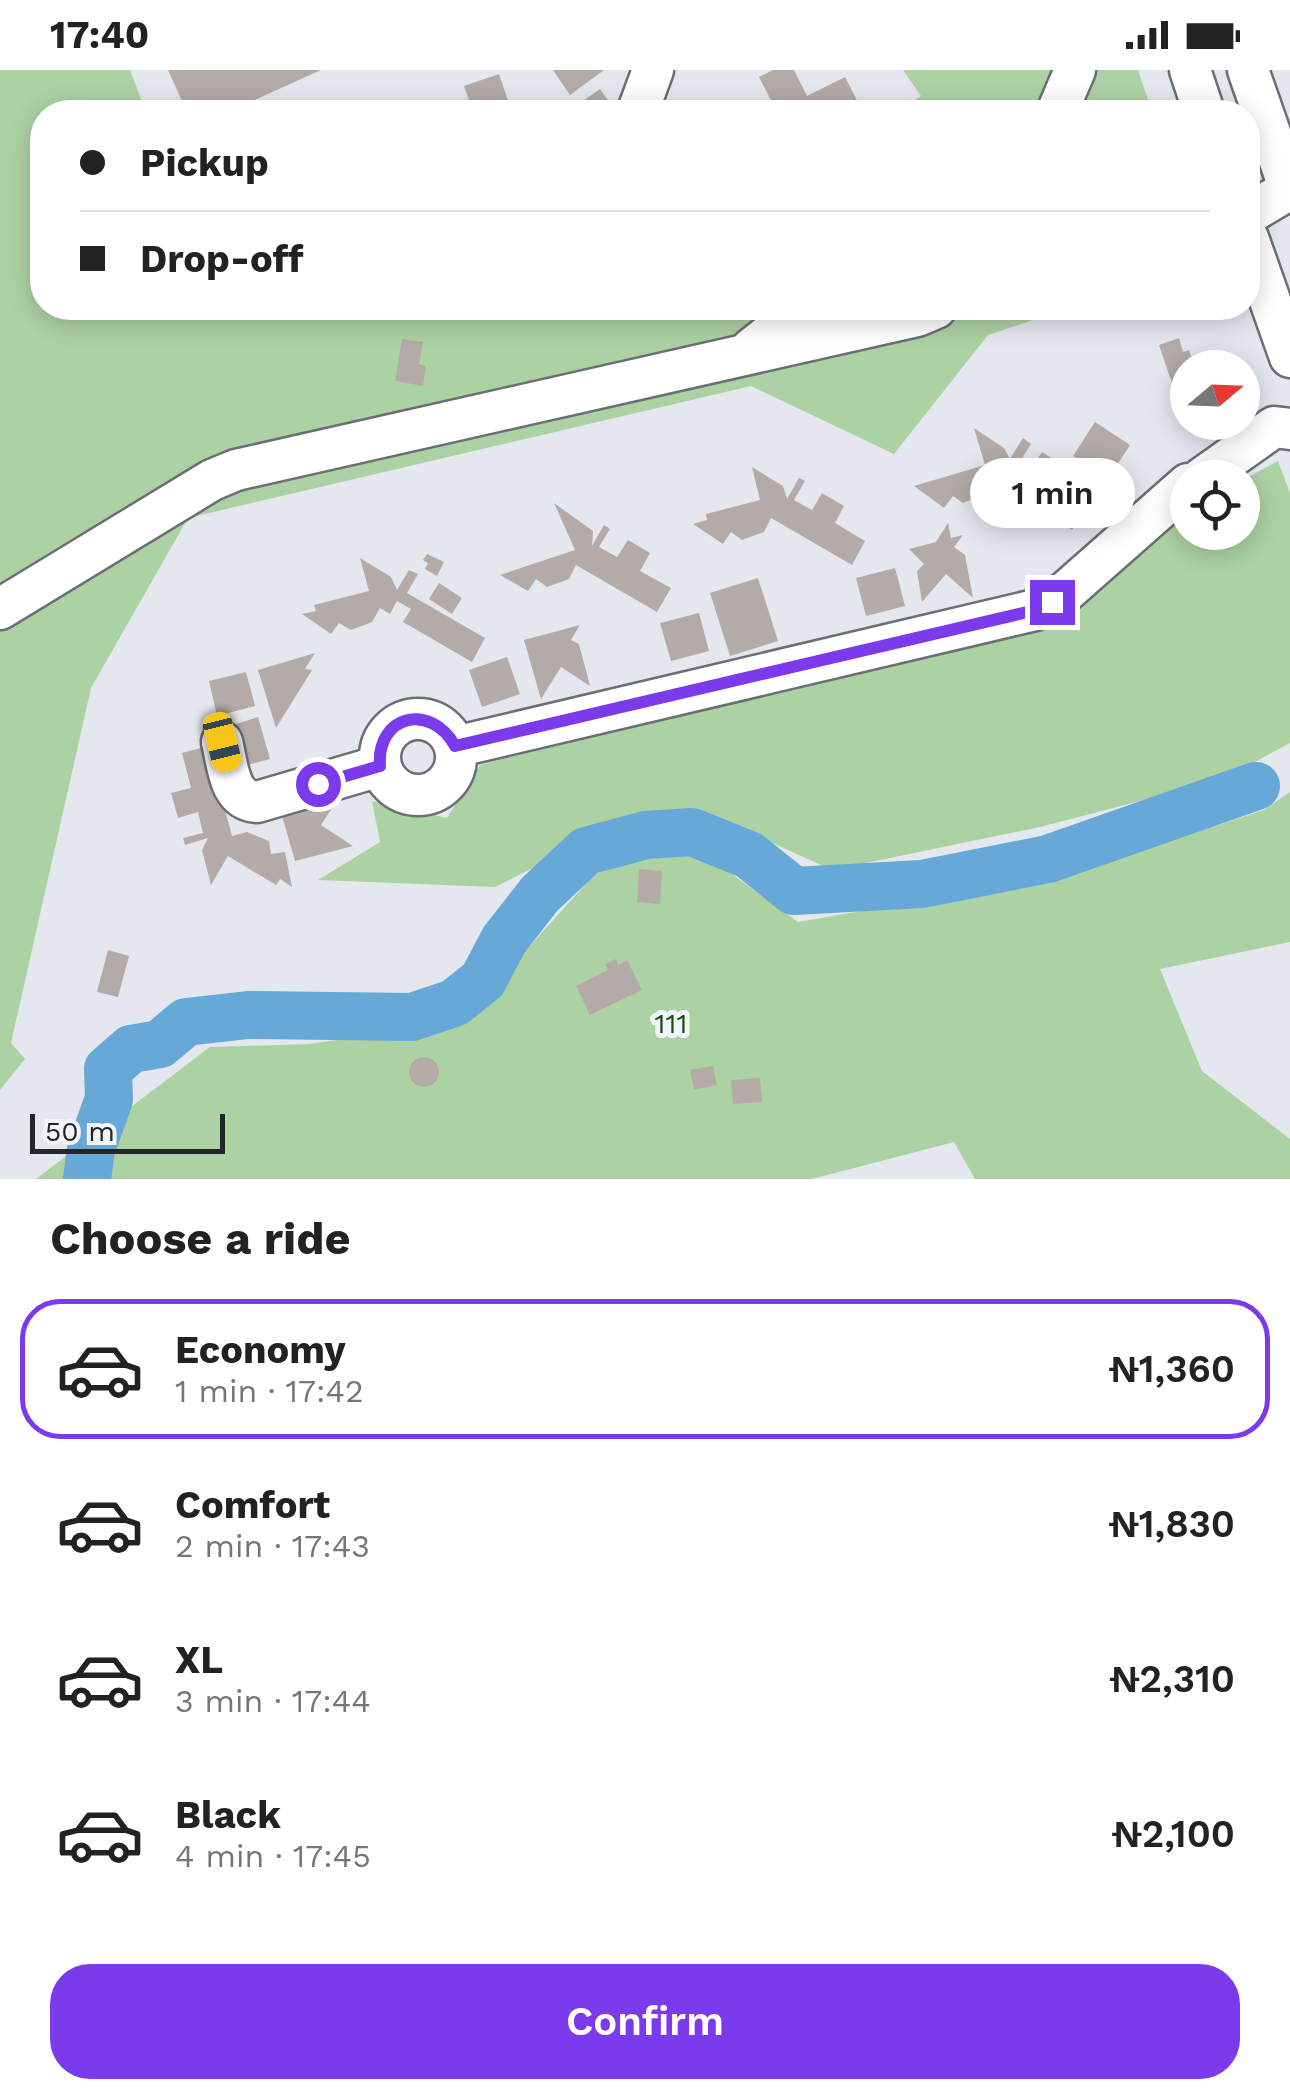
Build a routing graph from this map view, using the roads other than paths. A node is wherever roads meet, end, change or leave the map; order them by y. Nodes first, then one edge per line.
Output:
1 (653, 70) edge
2 (1075, 70) edge
3 (1190, 70) edge
4 (1248, 70) edge
5 (641, 100) edge
6 (1062, 100) edge
7 (1200, 100) edge
8 (1259, 100) edge
9 (1260, 104) edge
10 (1290, 189) edge
11 (1260, 207) edge
12 (1260, 272) edge
13 (787, 320) edge
14 (899, 320) edge
15 (744, 355) junction
16 (1290, 357) edge
17 (1290, 429) edge
18 (1228, 460) edge
19 (1170, 500) edge
20 (0, 609) edge
21 (222, 742) dead end
22 (455, 746) junction
23 (380, 766) junction

1 - 5 street
2 - 6 street
3 - 7 street
4 - 8 street
9 - 10 street
10 - 11 street
12 - 16 street
13 - 15 street
14 - 15 street
15 - 20 street
17 - 18 street
19 - 22 street
21 - 23 street
22 - 23 street
22 - 23 street

